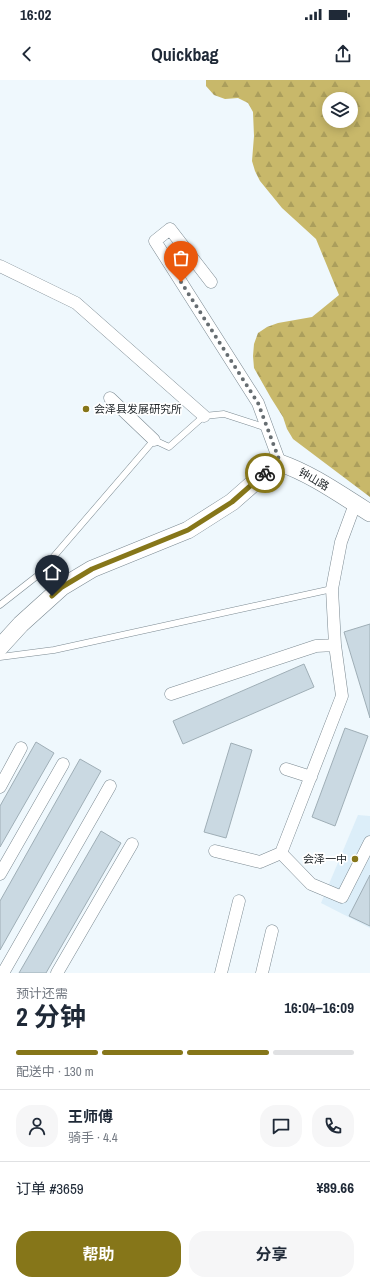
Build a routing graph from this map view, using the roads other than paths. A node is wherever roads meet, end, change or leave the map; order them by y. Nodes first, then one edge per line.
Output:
1 (0, 266) edge
2 (211, 282) dead end
3 (110, 398) dead end
4 (204, 416) junction
5 (267, 428) junction
6 (154, 440) junction
7 (280, 462) junction
8 (355, 504) junction
9 (370, 514) edge
10 (332, 589) junction
11 (0, 606) edge
12 (335, 645) junction
13 (0, 647) edge
14 (0, 657) edge
15 (171, 694) dead end
16 (21, 748) dead end
17 (63, 764) dead end
18 (286, 769) dead end
19 (311, 777) junction
20 (110, 786) dead end
21 (0, 787) edge
22 (370, 842) edge
23 (132, 844) dead end
24 (215, 851) dead end
25 (282, 853) junction
26 (0, 874) edge
27 (239, 901) dead end
28 (272, 931) dead end
29 (3, 973) edge
30 (57, 973) edge
31 (221, 973) edge
32 (262, 973) edge

1 - 4 street
2 - 5 street
3 - 6 street
4 - 5 lane
4 - 6 lane
5 - 7 street
6 - 11 lane
7 - 8 street, 钟山路
7 - 13 street
8 - 9 street, 钟山路
8 - 10 street
10 - 12 street
10 - 14 lane
12 - 15 street
12 - 19 street
16 - 21 street
17 - 26 street
18 - 19 street
19 - 25 street
20 - 29 street
22 - 25 street
23 - 30 street
24 - 25 street
27 - 31 street
28 - 32 street

